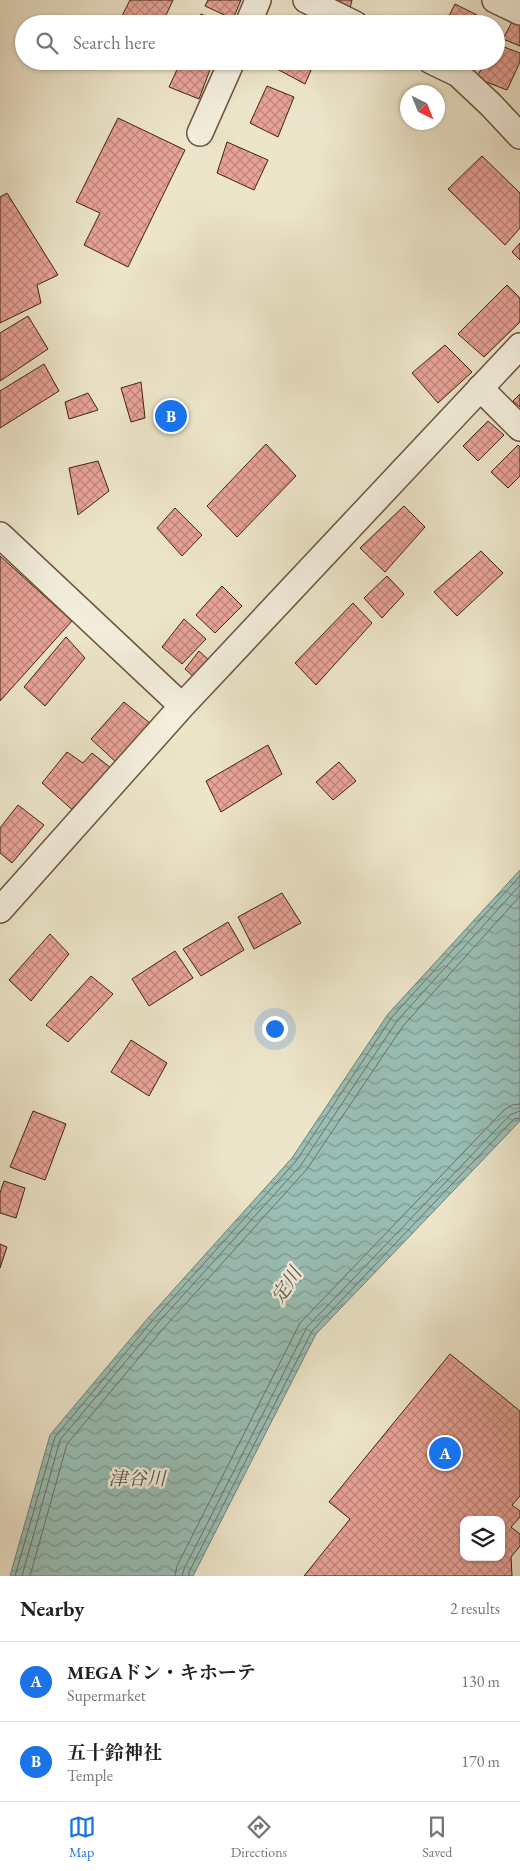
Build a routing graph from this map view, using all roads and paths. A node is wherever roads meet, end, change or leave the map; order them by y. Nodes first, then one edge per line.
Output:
1 (258, 0) edge
2 (306, 0) edge
3 (495, 0) edge
4 (520, 12) edge
5 (252, 15) edge
6 (336, 15) edge
7 (228, 70) edge
8 (450, 70) edge
9 (200, 133) dead end
10 (520, 136) edge
11 (520, 346) edge
12 (480, 388) junction
13 (520, 428) edge
14 (0, 535) edge
15 (182, 706) junction
16 (0, 910) edge

1 - 5 street
2 - 6 street
3 - 4 street
7 - 9 street
8 - 10 street
11 - 12 street
12 - 13 street
12 - 15 street
14 - 15 street
15 - 16 street

